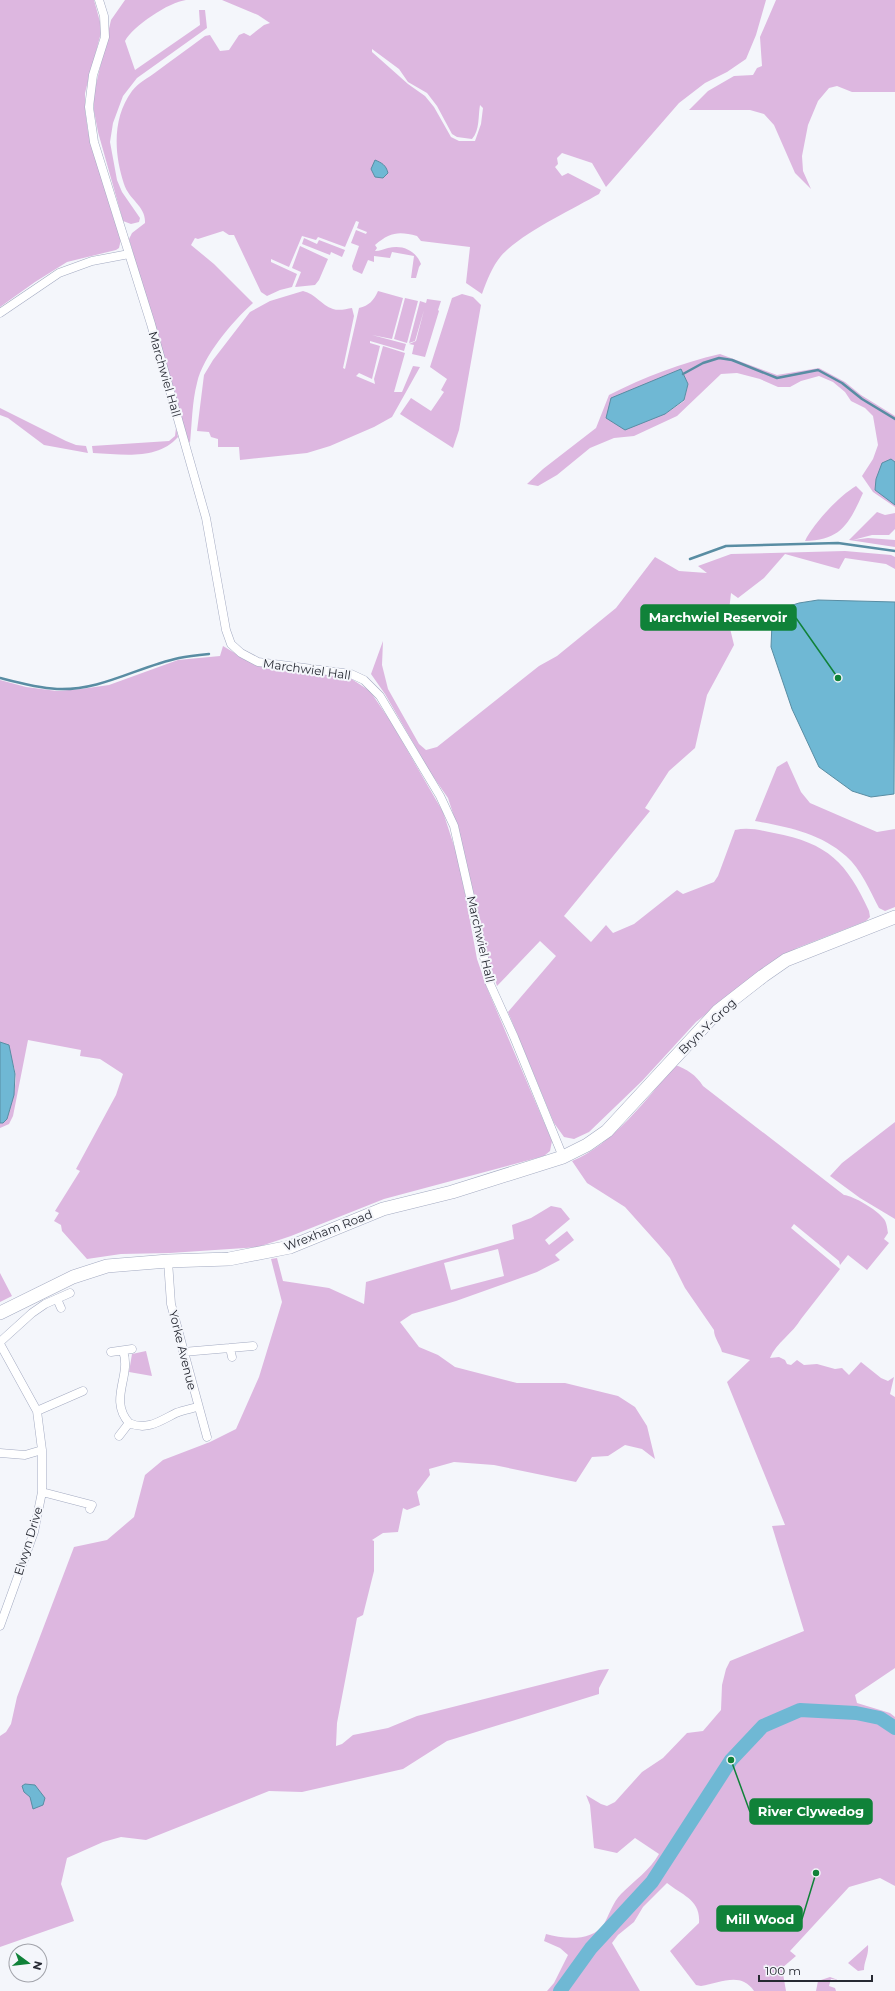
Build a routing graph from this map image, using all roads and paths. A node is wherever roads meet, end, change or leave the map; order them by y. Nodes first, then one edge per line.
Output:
1 (99, 0) edge
2 (129, 254) junction
3 (0, 313) edge
4 (895, 917) edge
5 (563, 1158) junction
6 (168, 1261) junction
7 (70, 1293) dead end
8 (57, 1299) junction
9 (61, 1308) dead end
10 (0, 1313) edge
11 (0, 1343) edge
12 (253, 1346) dead end
13 (111, 1352) dead end
14 (183, 1352) junction
15 (83, 1392) dead end
16 (198, 1407) junction
17 (37, 1411) junction
18 (128, 1423) junction
19 (119, 1436) dead end
20 (207, 1437) dead end
21 (42, 1450) junction
22 (0, 1452) edge
23 (42, 1492) junction
24 (92, 1504) dead end
25 (0, 1625) edge

1 - 2 street, Marchwiel Hall
2 - 3 street
2 - 5 street, Marchwiel Hall
4 - 5 main road, Bryn-Y-Grog
5 - 6 main road, Wrexham Road
6 - 10 main road, Wrexham Road
6 - 14 street, Yorke Avenue
7 - 8 street
8 - 9 street
8 - 11 street
11 - 17 street, Elwyn Drive
12 - 14 street
13 - 18 street
14 - 16 street, Yorke Avenue
15 - 17 street
16 - 18 street
16 - 20 street, Yorke Avenue
17 - 21 street, Elwyn Drive
18 - 19 street
21 - 22 street
21 - 23 street, Elwyn Drive
23 - 24 street
23 - 25 street, Elwyn Drive

